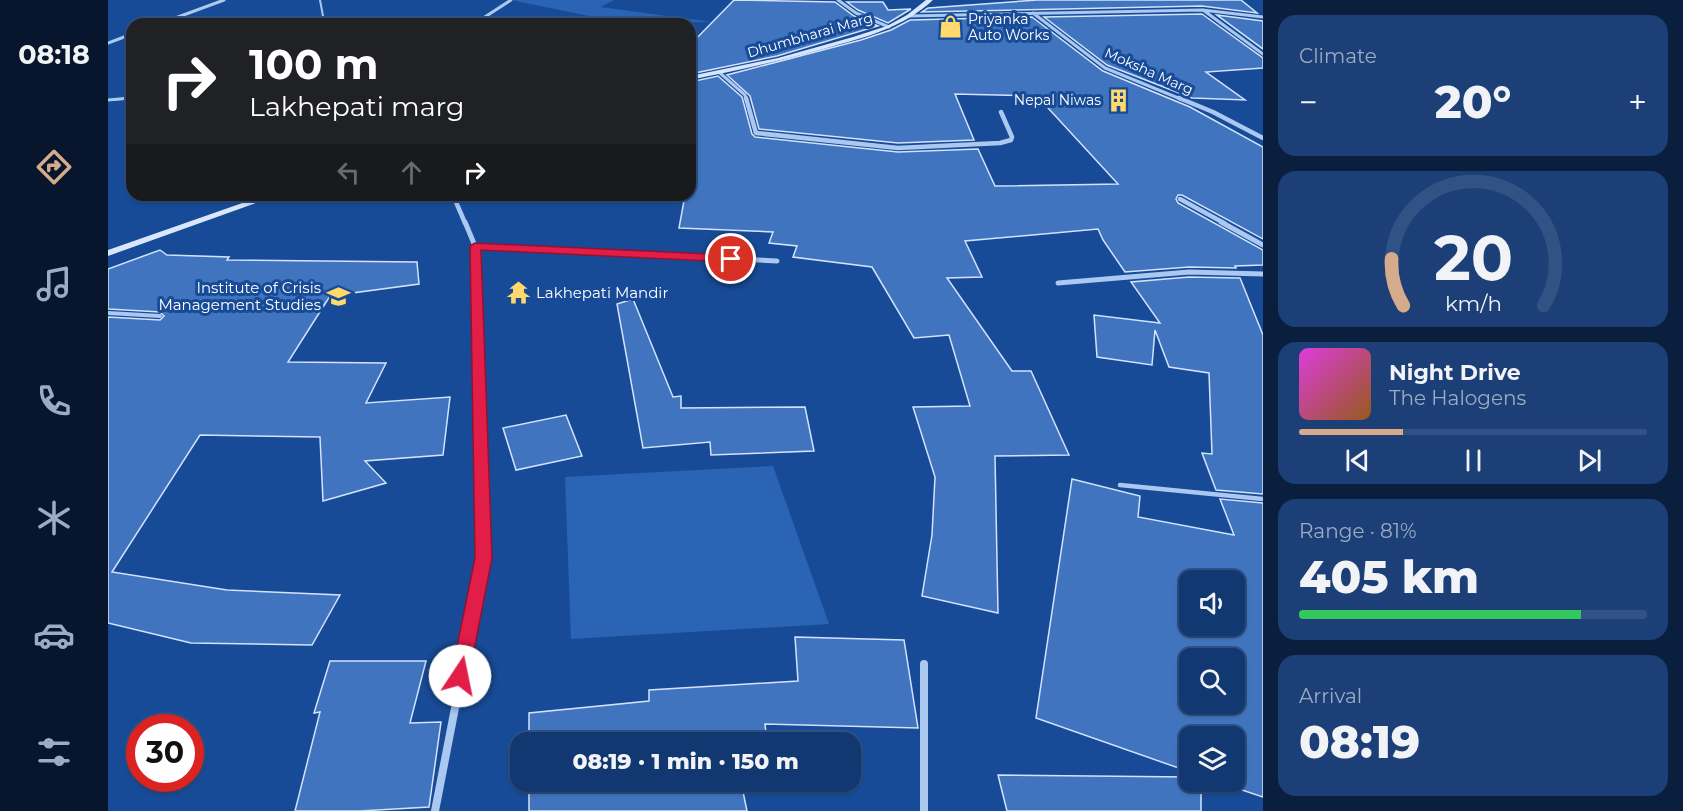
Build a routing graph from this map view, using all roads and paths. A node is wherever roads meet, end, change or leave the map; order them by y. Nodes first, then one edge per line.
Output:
1 (224, 0) edge
2 (320, 0) edge
3 (511, 0) edge
4 (838, 0) edge
5 (930, 0) edge
6 (1202, 10) junction
7 (1033, 13) junction
8 (909, 16) junction
9 (1263, 17) edge
10 (175, 18) edge
11 (322, 18) edge
12 (484, 18) edge
13 (889, 27) junction
14 (126, 36) edge
15 (108, 44) edge
16 (1263, 54) edge
17 (720, 73) junction
18 (696, 77) edge
19 (126, 98) edge
20 (108, 100) edge
21 (1001, 112) dead end
22 (1263, 138) edge
23 (1180, 199) dead end
24 (257, 201) edge
25 (456, 201) edge
26 (1263, 245) edge
27 (475, 246) junction
28 (108, 253) edge
29 (777, 261) dead end
30 (1263, 274) edge
31 (1058, 283) dead end
32 (108, 313) edge
33 (160, 316) dead end
34 (1120, 485) dead end
35 (1263, 499) edge
36 (924, 664) dead end
37 (435, 811) edge
38 (924, 811) edge

1 - 10 street
2 - 11 lane
3 - 12 street
4 - 13 street
5 - 8 main road, Dhumbharai Marg
6 - 7 street
6 - 9 street
6 - 16 street
7 - 8 street
7 - 22 street, Moksha Marg
8 - 13 main road, Dhumbharai Marg
13 - 17 main road, Dhumbharai Marg
14 - 15 street
17 - 18 main road, Dhumbharai Marg
17 - 21 street
19 - 20 lane
23 - 26 street
24 - 28 main road
25 - 27 street
27 - 29 street
27 - 37 street
30 - 31 street
32 - 33 lane
34 - 35 lane
36 - 38 street

